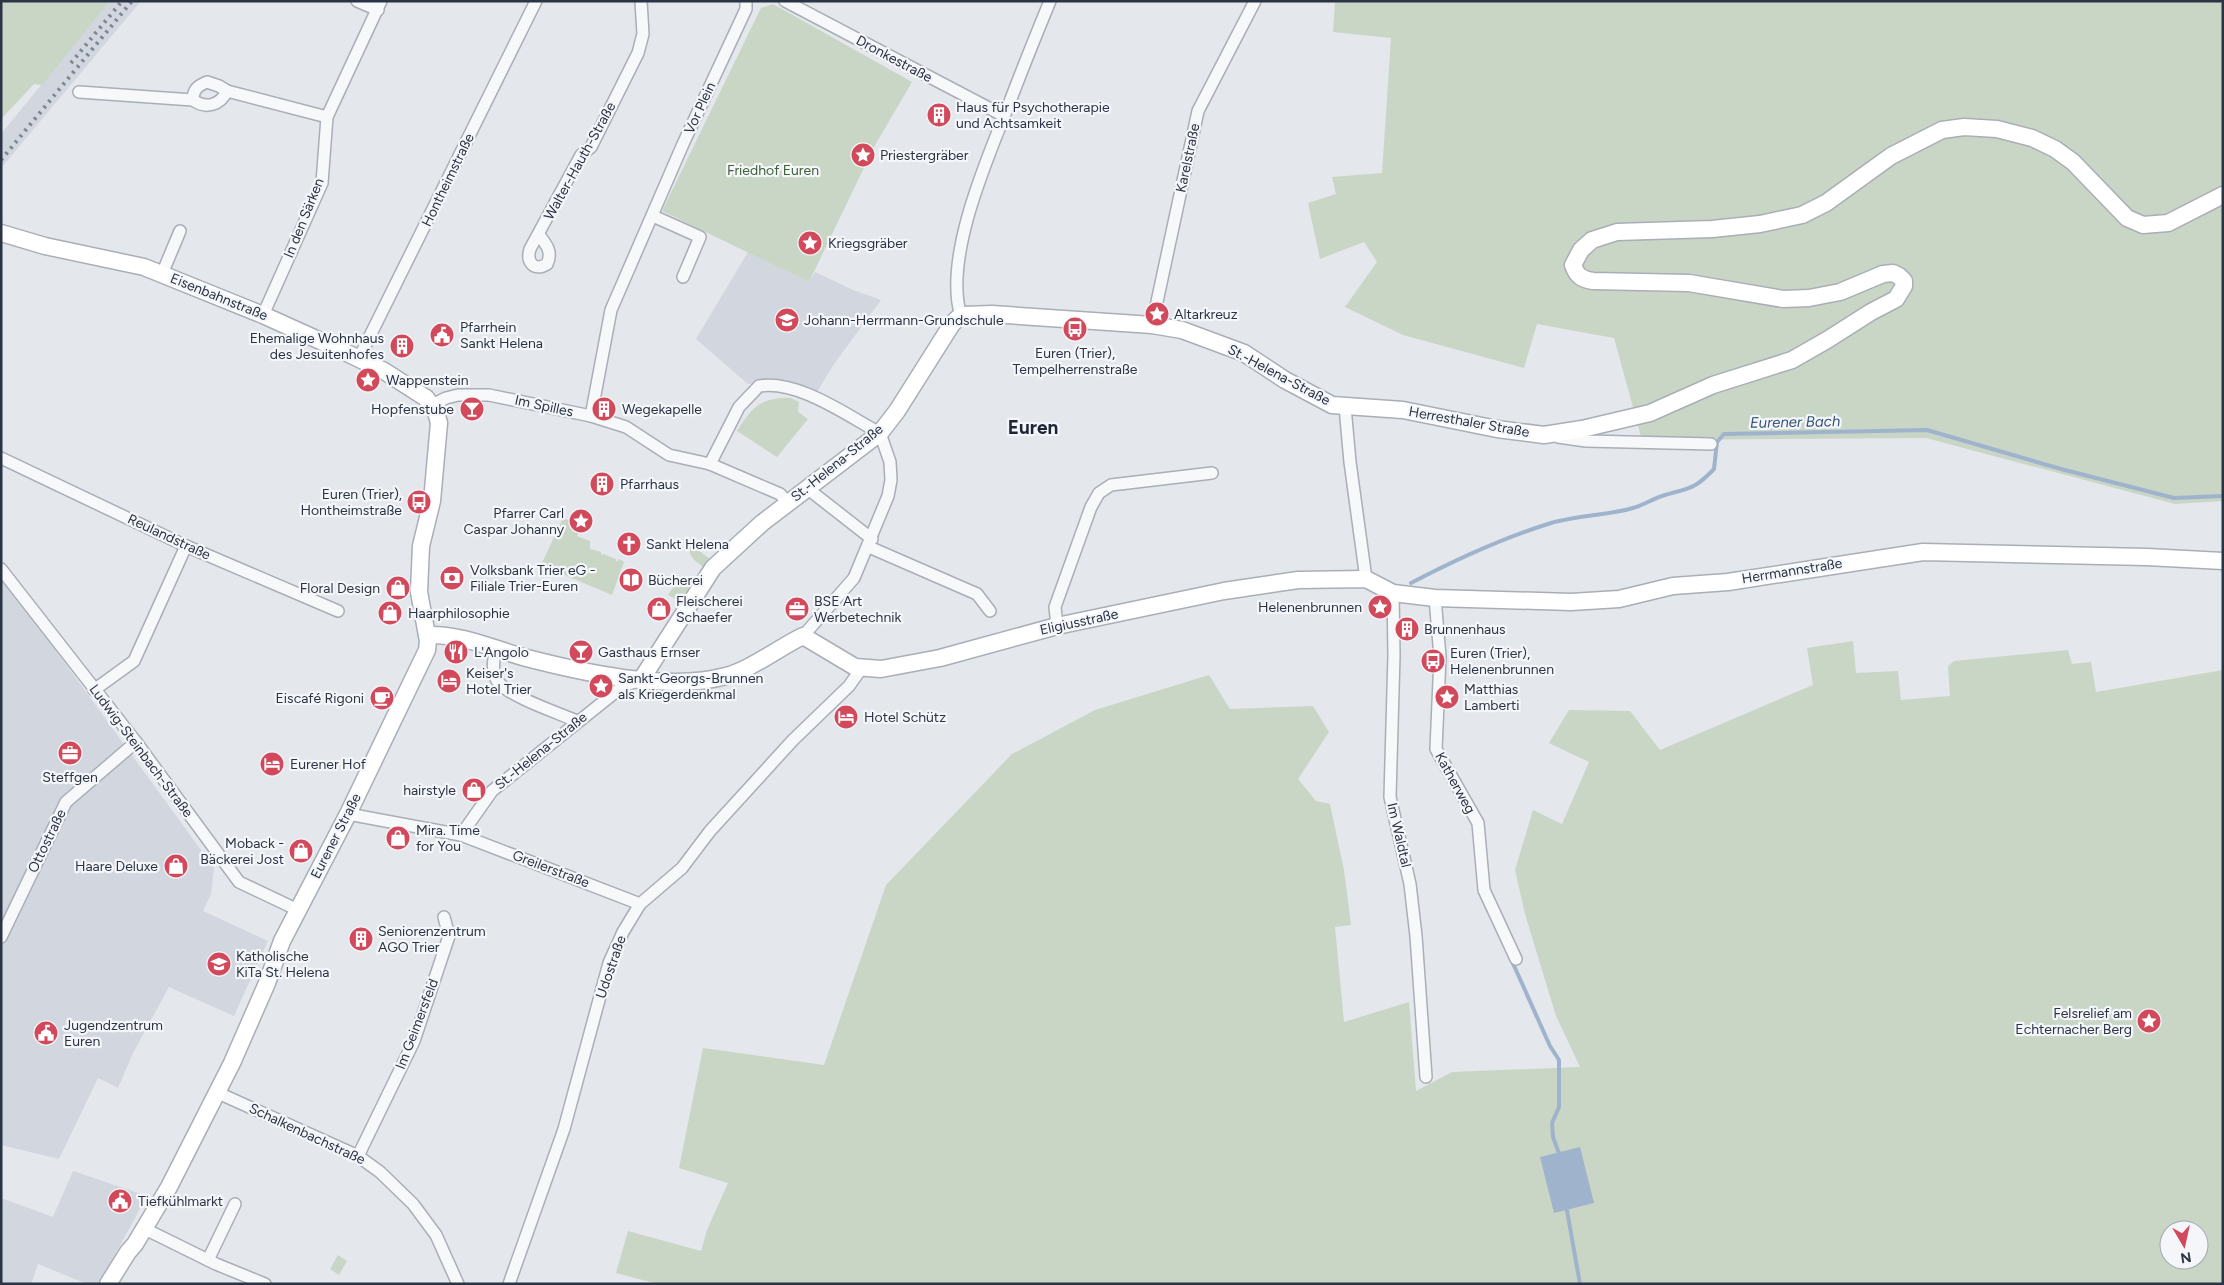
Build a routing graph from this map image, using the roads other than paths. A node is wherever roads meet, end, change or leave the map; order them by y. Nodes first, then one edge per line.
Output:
1 (357, 1) edge
2 (536, 1) edge
3 (642, 1) edge
4 (746, 1) edge
5 (785, 1) edge
6 (1050, 1) edge
7 (1255, 1) edge
8 (379, 6) edge
9 (79, 92) dead end
10 (227, 92) junction
11 (193, 100) junction
12 (1004, 116) junction
13 (327, 117) junction
14 (2223, 195) edge
15 (653, 216) junction
16 (180, 231) dead end
17 (1, 232) edge
18 (539, 235) dead end
19 (162, 274) junction
20 (683, 277) dead end
21 (263, 315) junction
22 (957, 320) junction
23 (1152, 325) junction
24 (359, 358) junction
25 (432, 405) junction
26 (1345, 407) junction
27 (591, 416) junction
28 (880, 433) junction
29 (1544, 435) junction
30 (1711, 444) dead end
31 (1, 458) edge
32 (710, 464) junction
33 (1212, 473) dead end
34 (808, 489) junction
35 (788, 503) junction
36 (870, 543) junction
37 (186, 546) junction
38 (2223, 561) edge
39 (1, 570) edge
40 (1366, 579) junction
41 (1393, 593) junction
42 (1435, 598) junction
43 (338, 611) dead end
44 (990, 611) dead end
45 (1057, 626) junction
46 (427, 635) junction
47 (803, 636) junction
48 (496, 650) junction
49 (860, 669) junction
50 (641, 680) junction
51 (94, 690) junction
52 (577, 721) junction
53 (136, 742) junction
54 (348, 814) junction
55 (462, 835) junction
56 (640, 904) junction
57 (298, 910) junction
58 (444, 917) dead end
59 (1, 937) edge
60 (1516, 959) dead end
61 (1426, 1077) dead end
62 (216, 1092) junction
63 (358, 1156) junction
64 (235, 1204) dead end
65 (143, 1228) junction
66 (135, 1244) junction
67 (208, 1260) junction
68 (108, 1284) edge
69 (122, 1284) edge
70 (264, 1284) edge
71 (458, 1284) edge
72 (509, 1284) edge

1 - 8 street, In den Särken
2 - 24 street, Hontheimstraße
3 - 18 street, Walter-Hauth-Straße
4 - 15 street, Vor Plein
5 - 12 street, Dronkestraße
6 - 12 street
7 - 23 street, Karelstraße
8 - 13 street, In den Särken
9 - 11 street
10 - 11 street
10 - 11 street
10 - 13 street
12 - 22 street
13 - 21 street, In den Särken
14 - 29 street, Herresthaler Straße
15 - 20 street
15 - 27 street, Vor Plein
16 - 19 street, Eisenbahnstraße
17 - 19 street, Eisenbahnstraße
19 - 21 street, Eisenbahnstraße
21 - 24 street, Eisenbahnstraße
22 - 23 street, St.-Helena-Straße
22 - 28 street, St.-Helena-Straße
23 - 26 street, St.-Helena-Straße
24 - 25 street, Eisenbahnstraße
25 - 27 street, Im Spilles
25 - 46 street, Eurener Straße
26 - 29 street, Herresthaler Straße
26 - 40 street, St.-Helena-Straße
27 - 32 street, Im Spilles
28 - 32 street
28 - 34 street, St.-Helena-Straße
28 - 36 street
29 - 30 street
31 - 37 street, Reulandstraße
32 - 35 street, Im Spilles
33 - 45 street
34 - 35 street, St.-Helena-Straße
34 - 36 street
35 - 50 street, St.-Helena-Straße
36 - 44 street
36 - 47 street
37 - 43 street, Reulandstraße
37 - 51 street
38 - 42 street, Herrmannstraße
39 - 51 street, Ludwig-Steinbach-Straße
40 - 41 street, Herrmannstraße
40 - 45 street, Eligiusstraße
41 - 42 street, Herrmannstraße
41 - 61 street, Im Waldtal
42 - 60 street, Katherweg
45 - 49 street, Eligiusstraße
46 - 48 street
46 - 54 street, Eurener Straße
47 - 49 street, Eligiusstraße
47 - 50 street
48 - 50 street
48 - 52 street
49 - 56 street, Udostraße
50 - 52 street, St.-Helena-Straße
51 - 53 street, Ludwig-Steinbach-Straße
52 - 55 street, St.-Helena-Straße
53 - 57 street, Ludwig-Steinbach-Straße
53 - 59 street, Ottostraße
54 - 55 street
54 - 57 street, Eurener Straße
55 - 56 street, Greilerstraße
56 - 72 street, Udostraße
57 - 62 street, Eurener Straße
58 - 63 street, Im Geimersfeld
62 - 63 street, Schalkenbachstraße
62 - 65 street, Eurener Straße
63 - 71 street, Schalkenbachstraße
64 - 67 street
65 - 66 street, Eurener Straße
65 - 67 street
66 - 68 street, Eurener Straße
66 - 69 street, Eurener Straße
67 - 70 street

